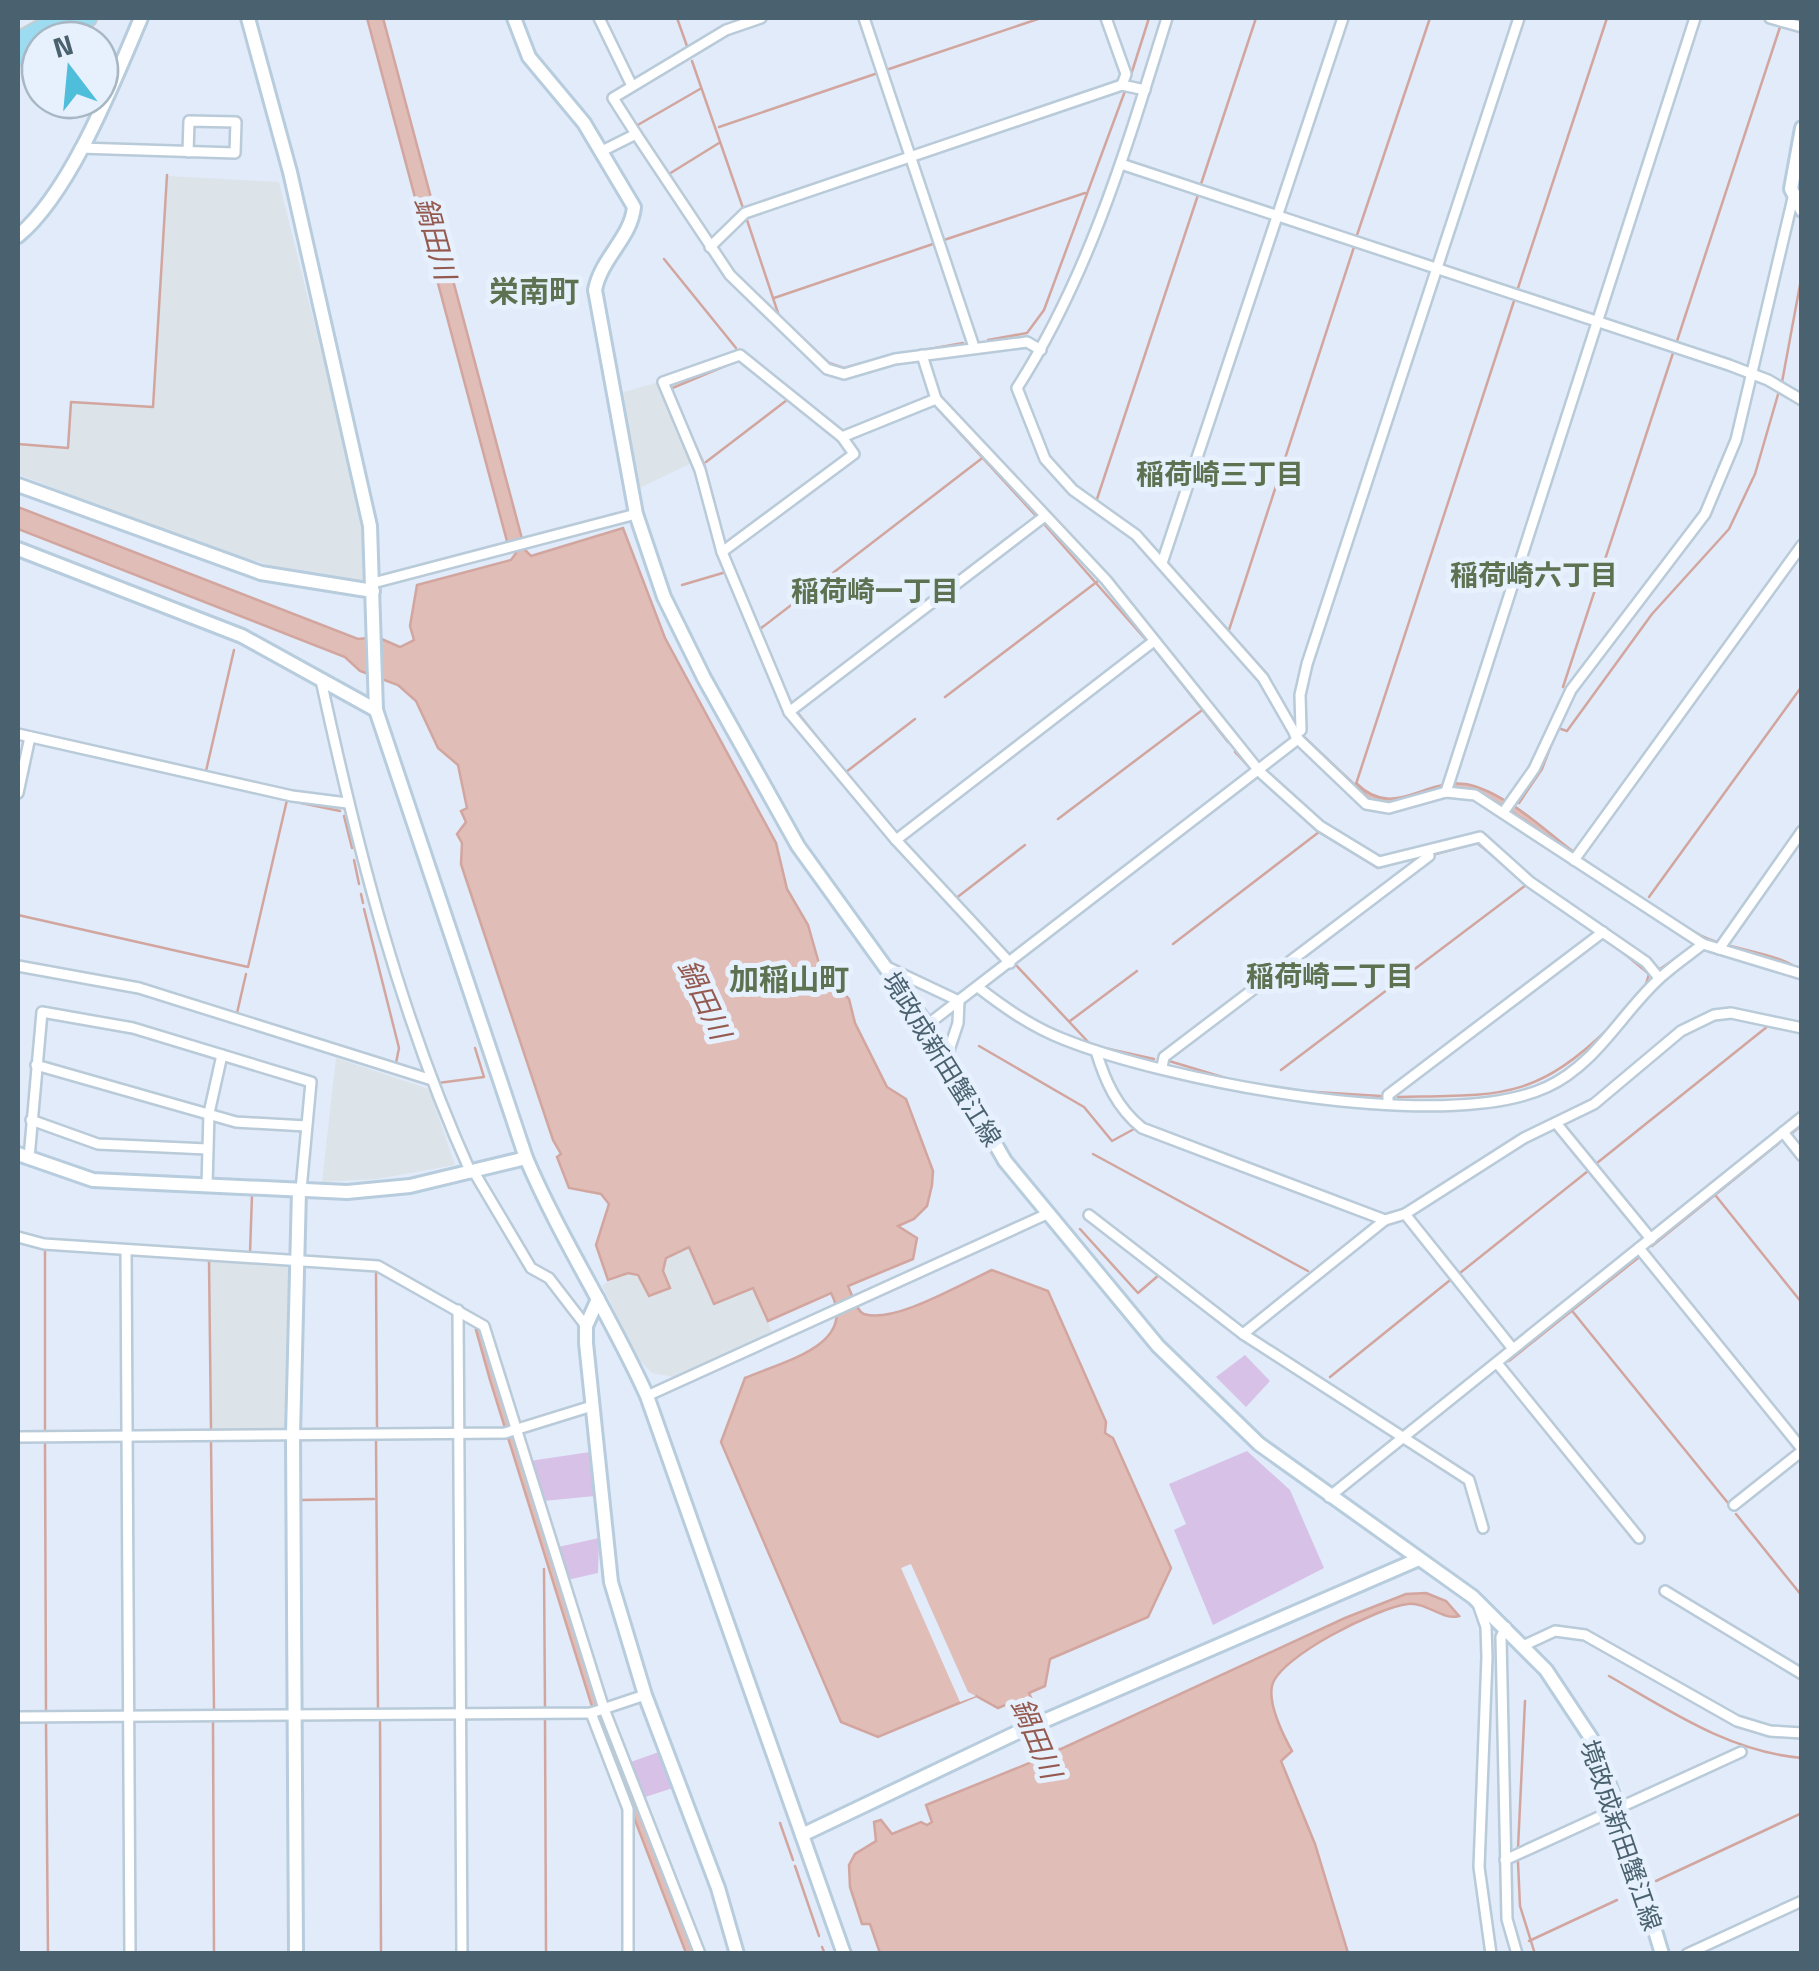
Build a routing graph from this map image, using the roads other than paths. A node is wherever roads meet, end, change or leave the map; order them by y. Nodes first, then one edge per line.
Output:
1 (62, 18) edge
2 (141, 18) edge
3 (248, 18) edge
4 (514, 18) edge
5 (599, 18) edge
6 (761, 18) edge
7 (864, 18) edge
8 (1106, 18) edge
9 (1168, 18) edge
10 (1343, 18) edge
11 (1519, 18) edge
12 (1695, 18) edge
13 (1770, 18) edge
14 (1802, 28) edge
15 (18, 42) edge
16 (1122, 85) junction
17 (632, 86) junction
18 (1145, 90) junction
19 (1802, 128) edge
20 (636, 134) junction
21 (80, 148) junction
22 (602, 150) junction
23 (188, 152) junction
24 (909, 156) junction
25 (1121, 164) junction
26 (1797, 204) edge
27 (1277, 218) junction
28 (18, 236) edge
29 (710, 247) junction
30 (1436, 269) junction
31 (1595, 322) junction
32 (974, 347) junction
33 (1041, 350) junction
34 (922, 355) junction
35 (1754, 375) junction
36 (936, 399) junction
37 (1802, 400) edge
38 (842, 437) junction
39 (18, 485) edge
40 (636, 514) junction
41 (1045, 516) junction
42 (1802, 545) edge
43 (18, 549) edge
44 (722, 552) junction
45 (1162, 563) junction
46 (373, 587) junction
47 (1154, 642) junction
48 (320, 676) junction
49 (376, 710) junction
50 (789, 712) junction
51 (18, 734) edge
52 (1298, 734) junction
53 (30, 737) junction
54 (1260, 772) junction
55 (1446, 788) junction
56 (18, 794) edge
57 (348, 804) junction
58 (1508, 806) junction
59 (1802, 832) edge
60 (896, 840) junction
61 (1428, 851) junction
62 (1576, 858) junction
63 (1603, 932) junction
64 (1703, 944) junction
65 (1721, 945) junction
66 (1010, 963) junction
67 (18, 966) edge
68 (885, 966) junction
69 (1802, 974) edge
70 (1659, 978) junction
71 (979, 988) junction
72 (959, 1001) junction
73 (927, 1025) junction
74 (1802, 1028) edge
75 (1096, 1051) junction
76 (222, 1055) junction
77 (946, 1059) junction
78 (36, 1065) junction
79 (1162, 1067) junction
80 (432, 1080) junction
81 (1388, 1103) junction
82 (209, 1113) junction
83 (1802, 1117) edge
84 (31, 1120) junction
85 (1556, 1124) junction
86 (306, 1126) junction
87 (1783, 1132) junction
88 (207, 1149) junction
89 (23, 1156) edge
90 (1802, 1156) edge
91 (526, 1158) junction
92 (473, 1173) junction
93 (206, 1186) junction
94 (300, 1190) junction
95 (1047, 1214) junction
96 (1405, 1214) junction
97 (1089, 1215) dead end
98 (1385, 1220) junction
99 (18, 1237) edge
100 (1650, 1239) junction
101 (1639, 1248) junction
102 (126, 1250) junction
103 (294, 1263) junction
104 (598, 1299) junction
105 (458, 1310) junction
106 (586, 1326) junction
107 (1243, 1334) junction
108 (1514, 1350) junction
109 (1497, 1363) junction
110 (646, 1396) junction
111 (592, 1406) junction
112 (512, 1431) junction
113 (459, 1433) junction
114 (293, 1435) junction
115 (18, 1436) edge
116 (127, 1436) junction
117 (1405, 1437) junction
118 (1802, 1450) edge
119 (1328, 1497) junction
120 (1734, 1505) dead end
121 (1483, 1528) dead end
122 (1640, 1538) dead end
123 (1419, 1559) junction
124 (1666, 1591) dead end
125 (1476, 1600) junction
126 (1506, 1627) junction
127 (1525, 1646) junction
128 (1802, 1674) edge
129 (645, 1695) junction
130 (604, 1709) junction
131 (591, 1713) junction
132 (295, 1714) junction
133 (460, 1714) junction
134 (128, 1716) junction
135 (18, 1717) edge
136 (1802, 1734) edge
137 (1741, 1752) dead end
138 (1618, 1808) junction
139 (802, 1835) junction
140 (1504, 1860) junction
141 (1802, 1900) edge
142 (130, 1954) edge
143 (296, 1954) edge
144 (462, 1954) edge
145 (628, 1954) edge
146 (700, 1954) edge
147 (737, 1954) edge
148 (844, 1954) edge
149 (1491, 1954) edge
150 (1516, 1954) edge
151 (1662, 1954) edge
152 (1687, 1954) edge

1 - 15 highway
2 - 21 street
3 - 46 street
4 - 22 street, 境政成新田蟹江線
5 - 17 street
6 - 17 street
7 - 24 street
8 - 16 street
9 - 18 street
10 - 27 street
11 - 30 street
12 - 31 street
13 - 14 street
16 - 18 street
16 - 24 street
17 - 20 street
18 - 25 street
19 - 26 street
20 - 22 street
20 - 29 street
21 - 23 street
21 - 28 street
22 - 40 street, 境政成新田蟹江線
23 - 23 street
24 - 29 street
24 - 32 street
25 - 27 street
25 - 33 street
26 - 35 street
27 - 30 street
27 - 45 street
29 - 34 street
30 - 31 street
30 - 52 street
31 - 35 street
31 - 55 street
32 - 33 street
32 - 34 street
33 - 45 street
34 - 36 street
35 - 37 street
35 - 58 street
36 - 38 street
36 - 41 street
38 - 44 street
38 - 44 street
39 - 46 street
40 - 46 street
40 - 68 street, 境政成新田蟹江線
41 - 47 street
41 - 50 street
42 - 62 street
43 - 48 street
44 - 50 street
45 - 52 street
46 - 49 street
47 - 54 street
47 - 60 street
48 - 49 street
48 - 57 street
49 - 91 street
50 - 60 street
51 - 53 street
52 - 54 street
52 - 55 street
53 - 56 street
53 - 57 street
54 - 61 street
54 - 66 street
55 - 58 street
57 - 80 street
58 - 62 street
59 - 65 street
60 - 66 street
61 - 63 street
61 - 79 street
62 - 64 street
63 - 70 street
63 - 81 street
64 - 65 street
64 - 70 street
65 - 69 street
66 - 71 street
67 - 80 street
68 - 72 street
68 - 73 street, 境政成新田蟹江線
70 - 81 street
71 - 72 street
71 - 75 street
72 - 73 street
72 - 77 street
73 - 77 street, 境政成新田蟹江線
74 - 85 street
75 - 79 street
75 - 98 street
76 - 78 street
76 - 82 street
76 - 86 street
77 - 95 street, 境政成新田蟹江線
78 - 82 street
78 - 84 street
79 - 81 street
80 - 92 street
82 - 86 street
82 - 88 street
83 - 87 street
84 - 88 street
84 - 89 street
85 - 96 street
85 - 100 street
86 - 94 street
87 - 90 street
87 - 100 street
88 - 93 street
89 - 93 street
91 - 92 street
91 - 104 street
92 - 94 street
92 - 106 street
93 - 94 street
94 - 103 street
95 - 110 street
95 - 119 street, 境政成新田蟹江線
96 - 98 street
96 - 108 street
97 - 107 street
98 - 107 street
99 - 102 street
100 - 101 street
101 - 108 street
101 - 118 street
102 - 103 street
102 - 116 street
103 - 105 street
103 - 114 street
104 - 106 street
104 - 110 street
105 - 112 street
105 - 113 street
106 - 111 street
107 - 117 street
108 - 109 street
109 - 117 street
109 - 122 street
110 - 139 street
111 - 112 street
111 - 129 street
112 - 113 street
112 - 130 street
113 - 114 street
113 - 133 street
114 - 116 street
114 - 132 street
115 - 116 street
116 - 134 street
117 - 119 street
117 - 121 street
118 - 120 street
119 - 123 street, 境政成新田蟹江線
123 - 125 street, 境政成新田蟹江線
123 - 139 street
124 - 128 street
125 - 126 street, 境政成新田蟹江線
125 - 149 street
126 - 127 street, 境政成新田蟹江線
126 - 140 street
127 - 136 street
127 - 138 street, 境政成新田蟹江線
129 - 130 street
129 - 147 street
130 - 131 street
130 - 146 street
131 - 133 street
131 - 145 street
132 - 133 street
132 - 134 street
132 - 143 street
133 - 144 street
134 - 135 street
134 - 142 street
137 - 138 street
138 - 140 street
138 - 151 street, 境政成新田蟹江線
139 - 148 street
140 - 150 street
141 - 152 street

